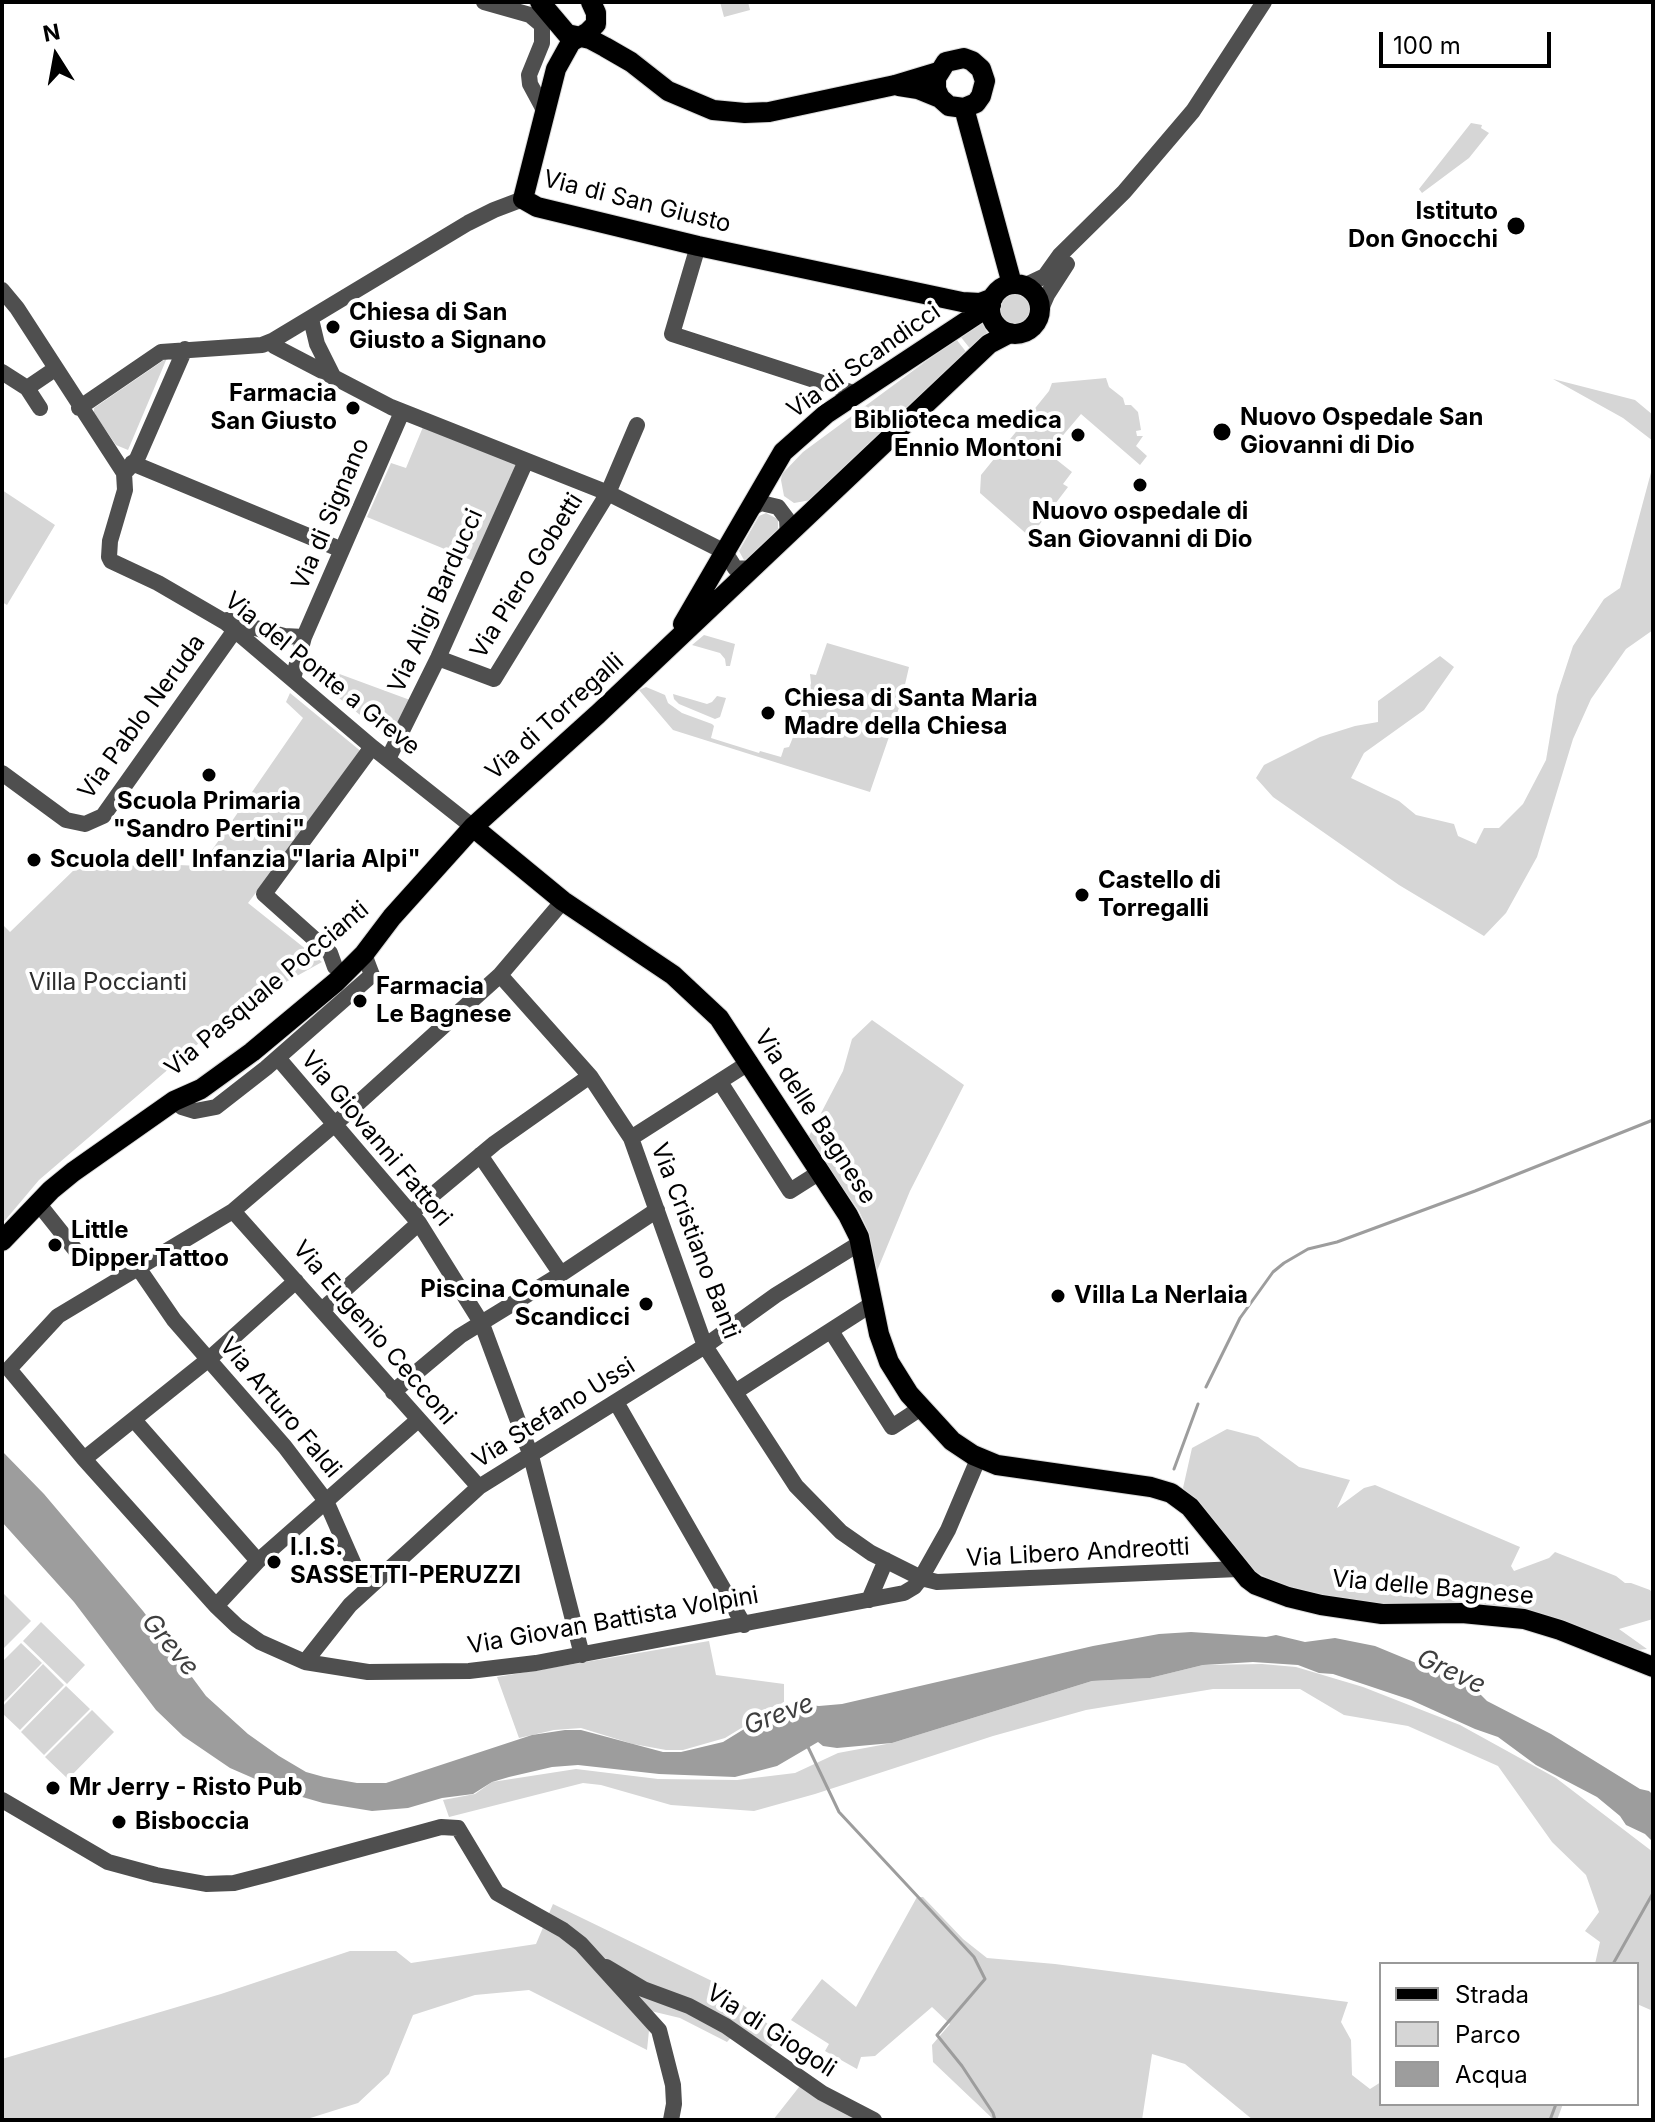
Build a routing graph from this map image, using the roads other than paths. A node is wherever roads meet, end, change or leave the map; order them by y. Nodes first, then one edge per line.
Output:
1 (484, 2) edge
2 (540, 2) edge
3 (1264, 2) edge
4 (593, 7) edge
5 (559, 15) edge
6 (579, 36) junction
7 (631, 62) junction
8 (556, 69) junction
9 (938, 72) junction
10 (895, 85) junction
11 (940, 98) junction
12 (964, 108) junction
13 (544, 110) junction
14 (523, 199) junction
15 (1093, 225) junction
16 (698, 246) junction
17 (1015, 284) junction
18 (2, 290) edge
19 (992, 302) junction
20 (1040, 311) junction
21 (311, 319) junction
22 (1010, 333) junction
23 (267, 343) junction
24 (185, 349) junction
25 (55, 369) junction
26 (2, 372) edge
27 (334, 378) junction
28 (27, 388) junction
29 (857, 394) junction
30 (40, 408) dead end
31 (79, 408) junction
32 (402, 412) junction
33 (637, 425) dead end
34 (526, 461) junction
35 (128, 468) junction
36 (608, 493) junction
37 (751, 508) junction
38 (788, 535) junction
39 (342, 550) junction
40 (725, 552) junction
41 (751, 569) junction
42 (217, 617) junction
43 (235, 630) junction
44 (304, 637) junction
45 (671, 645) junction
46 (438, 658) junction
47 (277, 665) junction
48 (293, 679) junction
49 (372, 747) junction
50 (388, 759) junction
51 (2, 773) edge
52 (473, 827) junction
53 (563, 901) junction
54 (392, 917) junction
55 (335, 967) junction
56 (500, 975) junction
57 (314, 1003) junction
58 (278, 1058) junction
59 (750, 1062) junction
60 (590, 1076) junction
61 (720, 1082) junction
62 (174, 1101) junction
63 (335, 1124) junction
64 (631, 1138) junction
65 (480, 1155) junction
66 (820, 1172) junction
67 (38, 1203) junction
68 (657, 1210) junction
69 (233, 1211) junction
70 (415, 1218) junction
71 (2, 1241) edge
72 (860, 1243) junction
73 (81, 1257) dead end
74 (139, 1269) junction
75 (561, 1274) junction
76 (296, 1281) junction
77 (872, 1304) junction
78 (322, 1310) junction
79 (482, 1324) junction
80 (831, 1331) junction
81 (705, 1346) junction
82 (209, 1359) junction
83 (393, 1392) junction
84 (735, 1392) junction
85 (616, 1402) junction
86 (921, 1408) junction
87 (134, 1420) junction
88 (418, 1420) junction
89 (531, 1456) junction
90 (979, 1457) junction
91 (84, 1459) junction
92 (479, 1487) junction
93 (326, 1501) junction
94 (886, 1560) junction
95 (258, 1561) junction
96 (1238, 1569) junction
97 (921, 1578) junction
98 (368, 1587) junction
99 (869, 1600) junction
100 (216, 1606) junction
101 (744, 1625) junction
102 (582, 1655) junction
103 (305, 1662) junction
104 (1653, 1667) edge
105 (2, 1800) edge
106 (597, 1963) junction
107 (671, 2120) edge
108 (874, 2120) edge

1 - 13 street
2 - 5 main road
3 - 15 street, Via di Scandicci
4 - 6 main road
4 - 7 main road
5 - 6 main road
5 - 8 main road
6 - 7 main road
6 - 8 main road
7 - 10 main road
8 - 13 main road
9 - 10 main road
9 - 11 main road
9 - 12 main road
10 - 11 main road
11 - 12 main road
12 - 17 main road
13 - 14 main road
14 - 16 main road, Via di San Giusto
14 - 21 street, Via di San Giusto
15 - 17 street, Via di Scandicci
15 - 20 street, Via di Scandicci
16 - 19 main road, Via di San Giusto
16 - 29 street
17 - 19 main road, Via di Scandicci
17 - 20 main road
18 - 25 street
19 - 22 main road
19 - 29 main road, Via di Scandicci
20 - 22 main road, Via di Scandicci
21 - 23 street, Via di San Giusto
21 - 27 street
22 - 38 main road, Via di Torregalli
23 - 24 street, Via di San Giusto
23 - 27 street
24 - 31 street, Via di San Giusto
24 - 35 street
25 - 28 street
25 - 31 street
26 - 28 street
27 - 32 street
28 - 30 street
29 - 37 main road, Via di Scandicci
31 - 35 street
32 - 34 street
32 - 39 street, Via di Signano
33 - 36 street
34 - 36 street
34 - 46 street, Via Aligi Barducci
35 - 39 street
35 - 42 street, Via del Ponte a Greve
36 - 40 street
36 - 46 street, Via Piero Gobetti
37 - 38 street
37 - 40 main road, Via di Scandicci
38 - 41 main road, Via di Torregalli
39 - 44 street, Via di Signano
40 - 41 street
40 - 45 main road, Via di Torregalli
41 - 45 main road, Via di Torregalli
42 - 43 street, Via del Ponte a Greve
42 - 44 street
43 - 47 street, Via del Ponte a Greve
43 - 51 street, Via Pablo Neruda
44 - 47 street
44 - 48 street
45 - 52 main road, Via di Torregalli
46 - 50 street, Via Aligi Barducci
47 - 48 street, Via del Ponte a Greve
48 - 49 street, Via del Ponte a Greve
49 - 50 street, Via del Ponte a Greve
49 - 55 street
50 - 52 street, Via del Ponte a Greve
52 - 53 main road, Via delle Bagnese
52 - 54 main road, Via Pasquale Poccianti
53 - 56 street
53 - 59 main road, Via delle Bagnese
54 - 55 main road, Via Pasquale Poccianti
54 - 57 main road, Via Pasquale Poccianti
55 - 57 main road, Via Pasquale Poccianti
56 - 60 street, Via Cristiano Banti
56 - 63 street
57 - 58 street
57 - 62 main road, Via Pasquale Poccianti
58 - 62 street
58 - 63 street, Via Giovanni Fattori
59 - 61 street
59 - 66 main road, Via delle Bagnese
60 - 64 street, Via Cristiano Banti
60 - 65 street
61 - 64 street
61 - 66 street
62 - 67 main road, Via Pasquale Poccianti
63 - 69 street
63 - 70 street, Via Giovanni Fattori
64 - 68 street, Via Cristiano Banti
65 - 70 street
65 - 75 street
66 - 72 main road, Via delle Bagnese
67 - 71 main road, Via Pasquale Poccianti
67 - 73 street
68 - 75 street
68 - 81 street, Via Cristiano Banti
69 - 74 street
69 - 76 street, Via Eugenio Cecconi
70 - 78 street
70 - 79 street, Via Giovanni Fattori
72 - 77 main road, Via delle Bagnese
72 - 81 street, Via Stefano Ussi
74 - 82 street, Via Arturo Faldi
74 - 91 street, Via Giovan Battista Volpini
75 - 79 street
76 - 78 street, Via Eugenio Cecconi
76 - 82 street
77 - 80 street
77 - 86 main road, Via delle Bagnese
78 - 83 street, Via Eugenio Cecconi
79 - 83 street
79 - 89 street, Via Giovanni Fattori
80 - 84 street
80 - 86 street
81 - 84 street, Via Cristiano Banti
81 - 85 street, Via Stefano Ussi
82 - 87 street
82 - 93 street, Via Arturo Faldi
83 - 88 street, Via Eugenio Cecconi
84 - 94 street, Via Cristiano Banti
85 - 89 street, Via Stefano Ussi
85 - 101 street
86 - 90 main road, Via delle Bagnese
87 - 91 street
87 - 95 street
88 - 92 street, Via Eugenio Cecconi
88 - 93 street
89 - 92 street, Via Stefano Ussi
89 - 102 street, Via Giovanni Fattori
90 - 96 main road, Via delle Bagnese
90 - 97 street
91 - 100 street, Via Giovan Battista Volpini
92 - 98 street, Via Stefano Ussi
93 - 95 street
93 - 98 street, Via Arturo Faldi
94 - 97 street, Via Cristiano Banti
94 - 99 street
95 - 100 street
96 - 97 street, Via Libero Andreotti
96 - 104 main road, Via delle Bagnese
97 - 99 street, Via Giovan Battista Volpini
98 - 103 street, Via Stefano Ussi
99 - 101 street, Via Giovan Battista Volpini
100 - 103 street, Via Giovan Battista Volpini
101 - 102 street, Via Giovan Battista Volpini
102 - 103 street, Via Giovan Battista Volpini
105 - 106 street
106 - 107 street
106 - 108 street, Via di Giogoli

